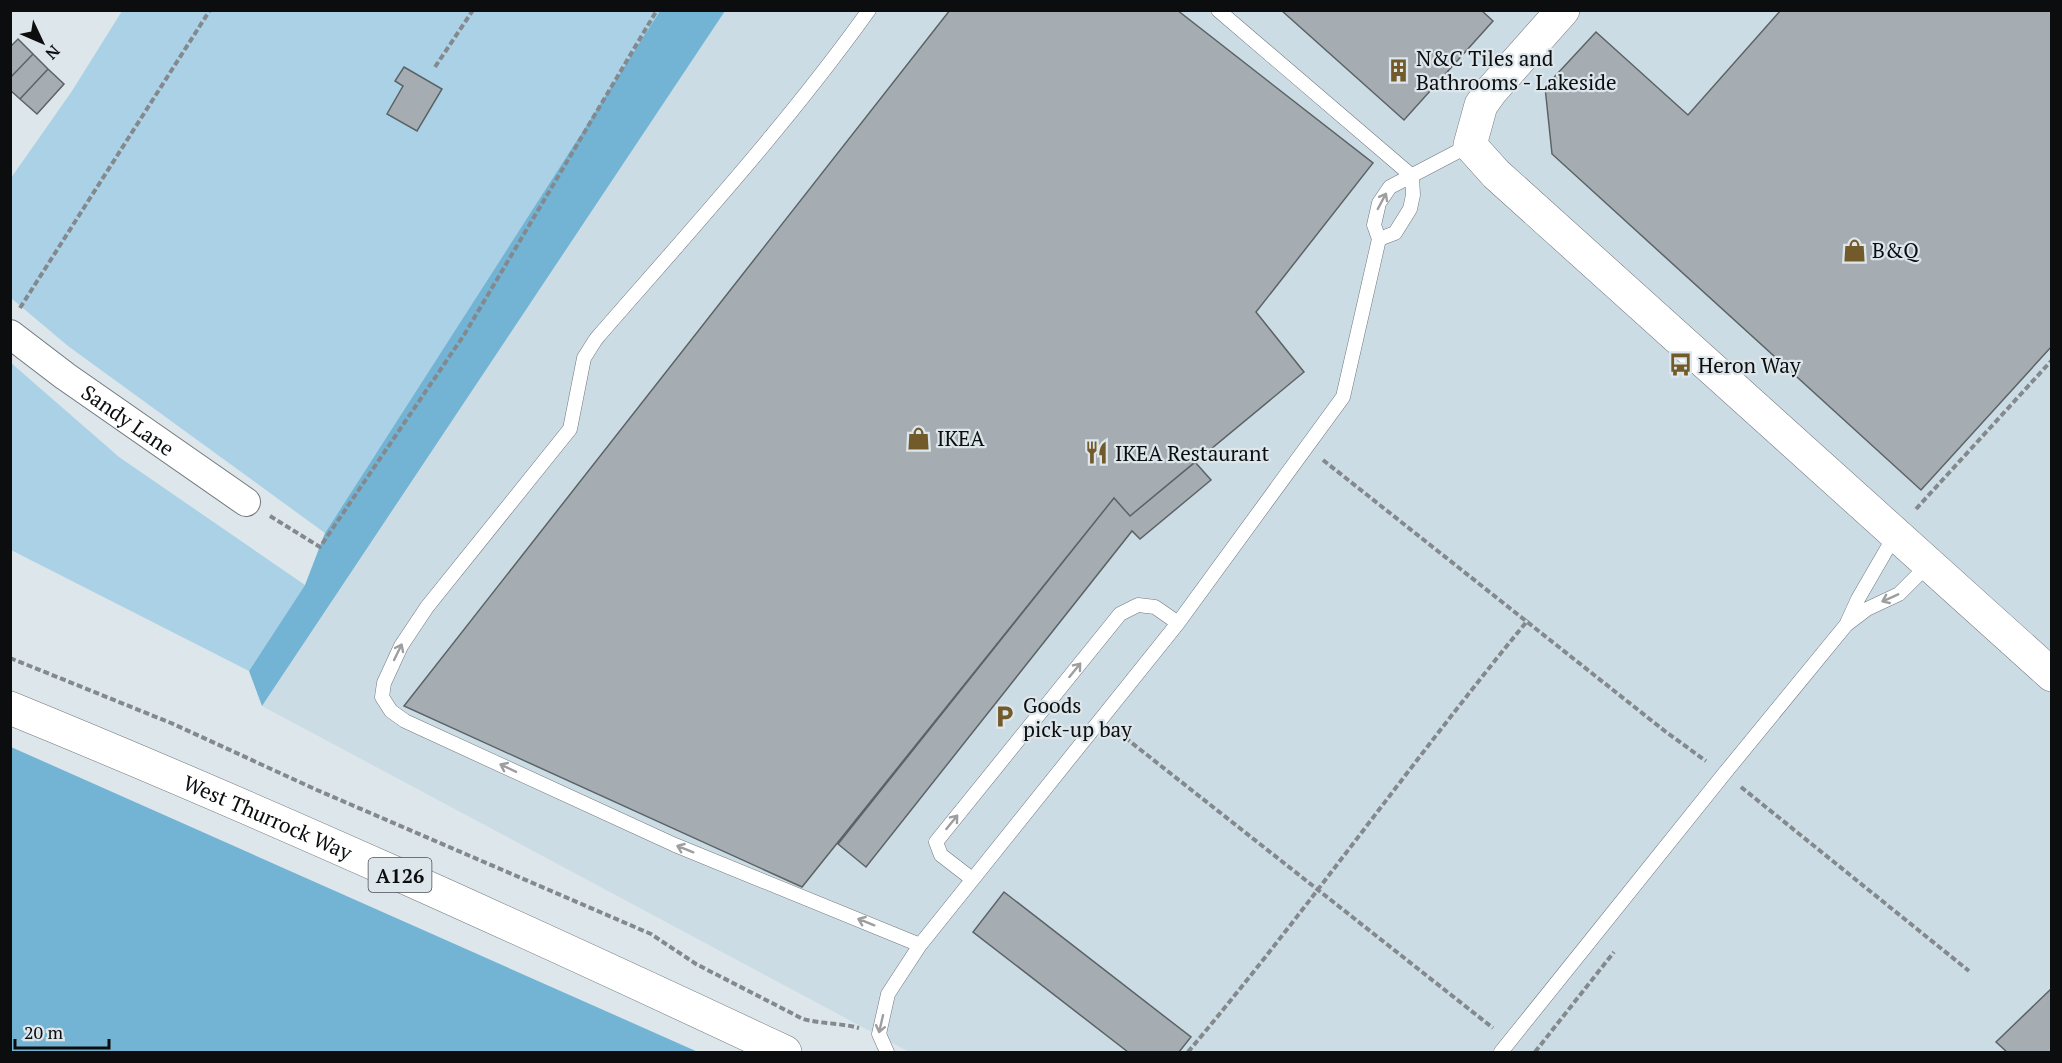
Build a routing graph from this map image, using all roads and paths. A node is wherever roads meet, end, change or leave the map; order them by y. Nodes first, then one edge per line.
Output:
1 (210, 10) edge
2 (473, 10) edge
3 (657, 10) edge
4 (868, 10) edge
5 (1218, 10) edge
6 (1563, 10) edge
7 (435, 67) dead end
8 (1470, 145) junction
9 (1412, 176) junction
10 (1378, 239) junction
11 (13, 323) edge
12 (2052, 360) edge
13 (1308, 447) junction
14 (246, 502) joint
15 (1916, 510) dead end
16 (1895, 535) junction
17 (1928, 565) junction
18 (1528, 620) junction
19 (1178, 623) junction
20 (1846, 625) junction
21 (10, 658) edge
22 (2052, 675) edge
23 (10, 708) edge
24 (1101, 719) junction
25 (1724, 774) junction
26 (972, 879) junction
27 (1318, 889) junction
28 (920, 945) junction
29 (1970, 971) dead end
30 (879, 1034) junction
31 (1510, 1041) junction
32 (785, 1053) edge
33 (887, 1053) edge
34 (1188, 1053) edge
35 (1501, 1053) edge

1 - 11 path
2 - 7 path
3 - 14 path
28 -> 4 lane
5 - 9 lane
6 - 8 street
8 - 9 lane
8 - 16 street
9 - 10 lane
10 -> 9 lane
10 - 13 lane
11 - 14 street, Sandy Lane
12 - 15 path
13 - 18 path
13 - 19 lane
16 - 17 street
16 - 20 lane
17 -> 20 lane
17 - 22 street
18 - 25 path
18 - 27 path
19 - 24 lane
26 -> 19 lane
20 - 25 lane
21 - 30 path
23 - 32 street, West Thurrock Way / A126
24 - 26 lane
24 - 27 path
25 - 29 path
25 - 31 lane
26 - 28 lane
27 - 31 path
27 - 34 path
28 -> 30 lane
30 - 33 lane
31 - 35 lane

